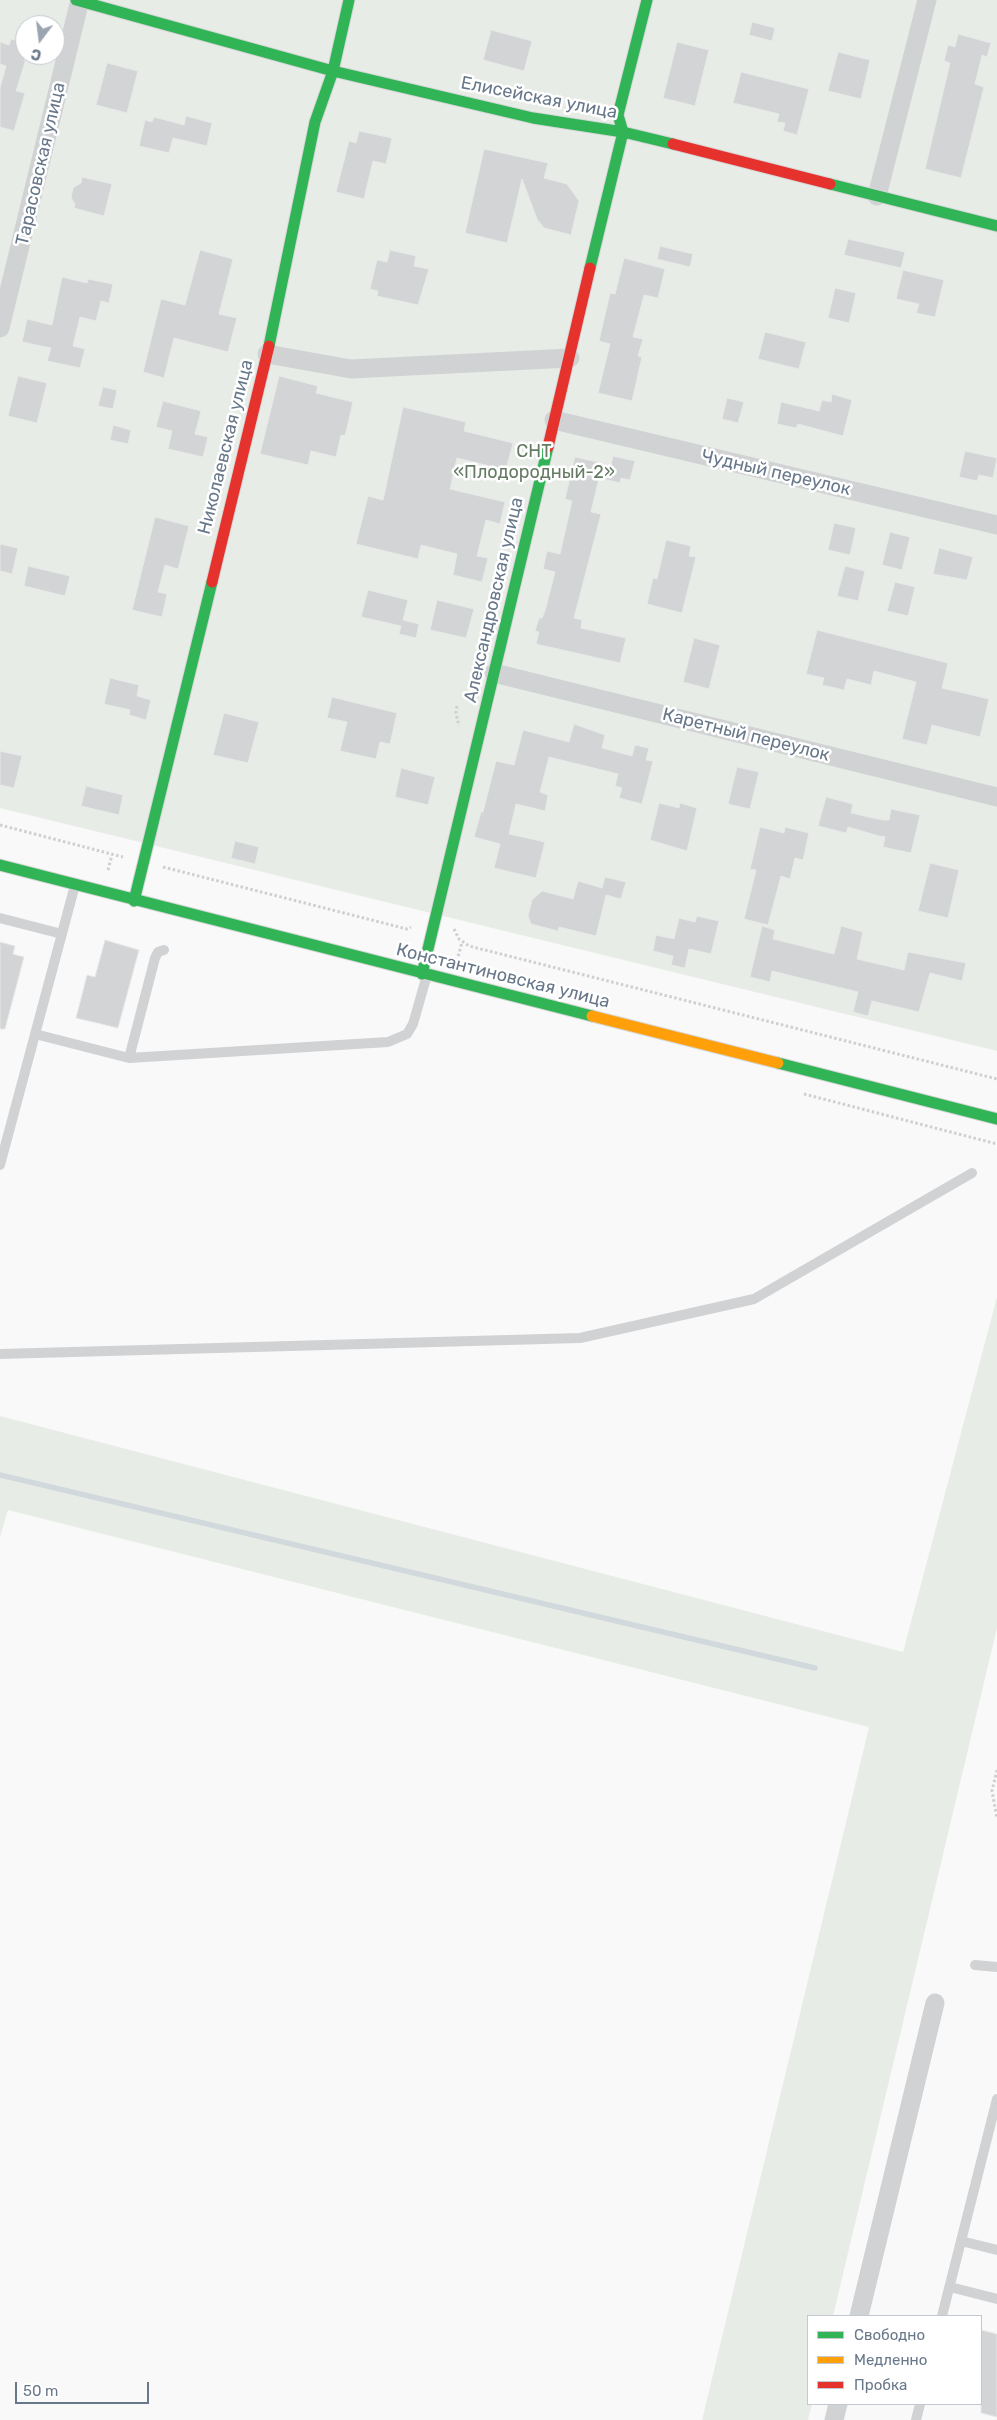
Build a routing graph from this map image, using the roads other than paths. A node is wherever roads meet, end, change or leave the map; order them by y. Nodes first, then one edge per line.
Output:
1 (78, 0) edge
2 (349, 0) edge
3 (647, 0) edge
4 (927, 0) edge
5 (333, 71) junction
6 (622, 132) junction
7 (877, 196) junction
8 (997, 226) edge
9 (0, 328) edge
10 (266, 354) junction
11 (570, 358) junction
12 (554, 420) junction
13 (997, 525) edge
14 (494, 673) junction
15 (997, 797) edge
16 (0, 865) edge
17 (75, 885) junction
18 (134, 901) junction
19 (0, 918) edge
20 (62, 934) junction
21 (164, 950) dead end
22 (425, 975) junction
23 (35, 1034) junction
24 (129, 1058) junction
25 (997, 1119) edge
26 (0, 1165) edge
27 (972, 1173) dead end
28 (0, 1354) edge
29 (975, 1965) dead end
30 (997, 1967) edge
31 (935, 2003) dead end
32 (997, 2099) edge
33 (961, 2241) junction
34 (997, 2250) edge
35 (950, 2287) junction
36 (997, 2299) edge
37 (859, 2315) edge
38 (942, 2315) edge
39 (838, 2405) edge
40 (920, 2405) edge
41 (919, 2419) edge
42 (834, 2420) edge

1 - 5 street, Елисейская улица
1 - 9 street, Тарасовская улица
2 - 5 street, Николаевская улица
3 - 6 street, Александровская улица
4 - 7 street
5 - 6 street, Елисейская улица
5 - 10 street, Николаевская улица
6 - 7 street, Елисейская улица
6 - 11 street, Александровская улица
7 - 8 street, Елисейская улица
10 - 11 street
10 - 18 street, Николаевская улица
11 - 12 street, Александровская улица
12 - 13 street, Чудный переулок
12 - 14 street, Александровская улица
14 - 15 street, Каретный переулок
14 - 22 street, Александровская улица
16 - 17 street, Константиновская улица
17 - 18 street, Константиновская улица
17 - 20 lane
18 - 22 street, Константиновская улица
19 - 20 lane
20 - 23 lane
21 - 24 lane
22 - 24 lane
22 - 25 street, Константиновская улица
23 - 24 lane
23 - 26 lane
27 - 28 lane
29 - 30 lane
31 - 37 street
32 - 33 lane
33 - 34 lane
33 - 35 lane
35 - 36 lane
35 - 38 lane
39 - 42 street
40 - 41 lane

